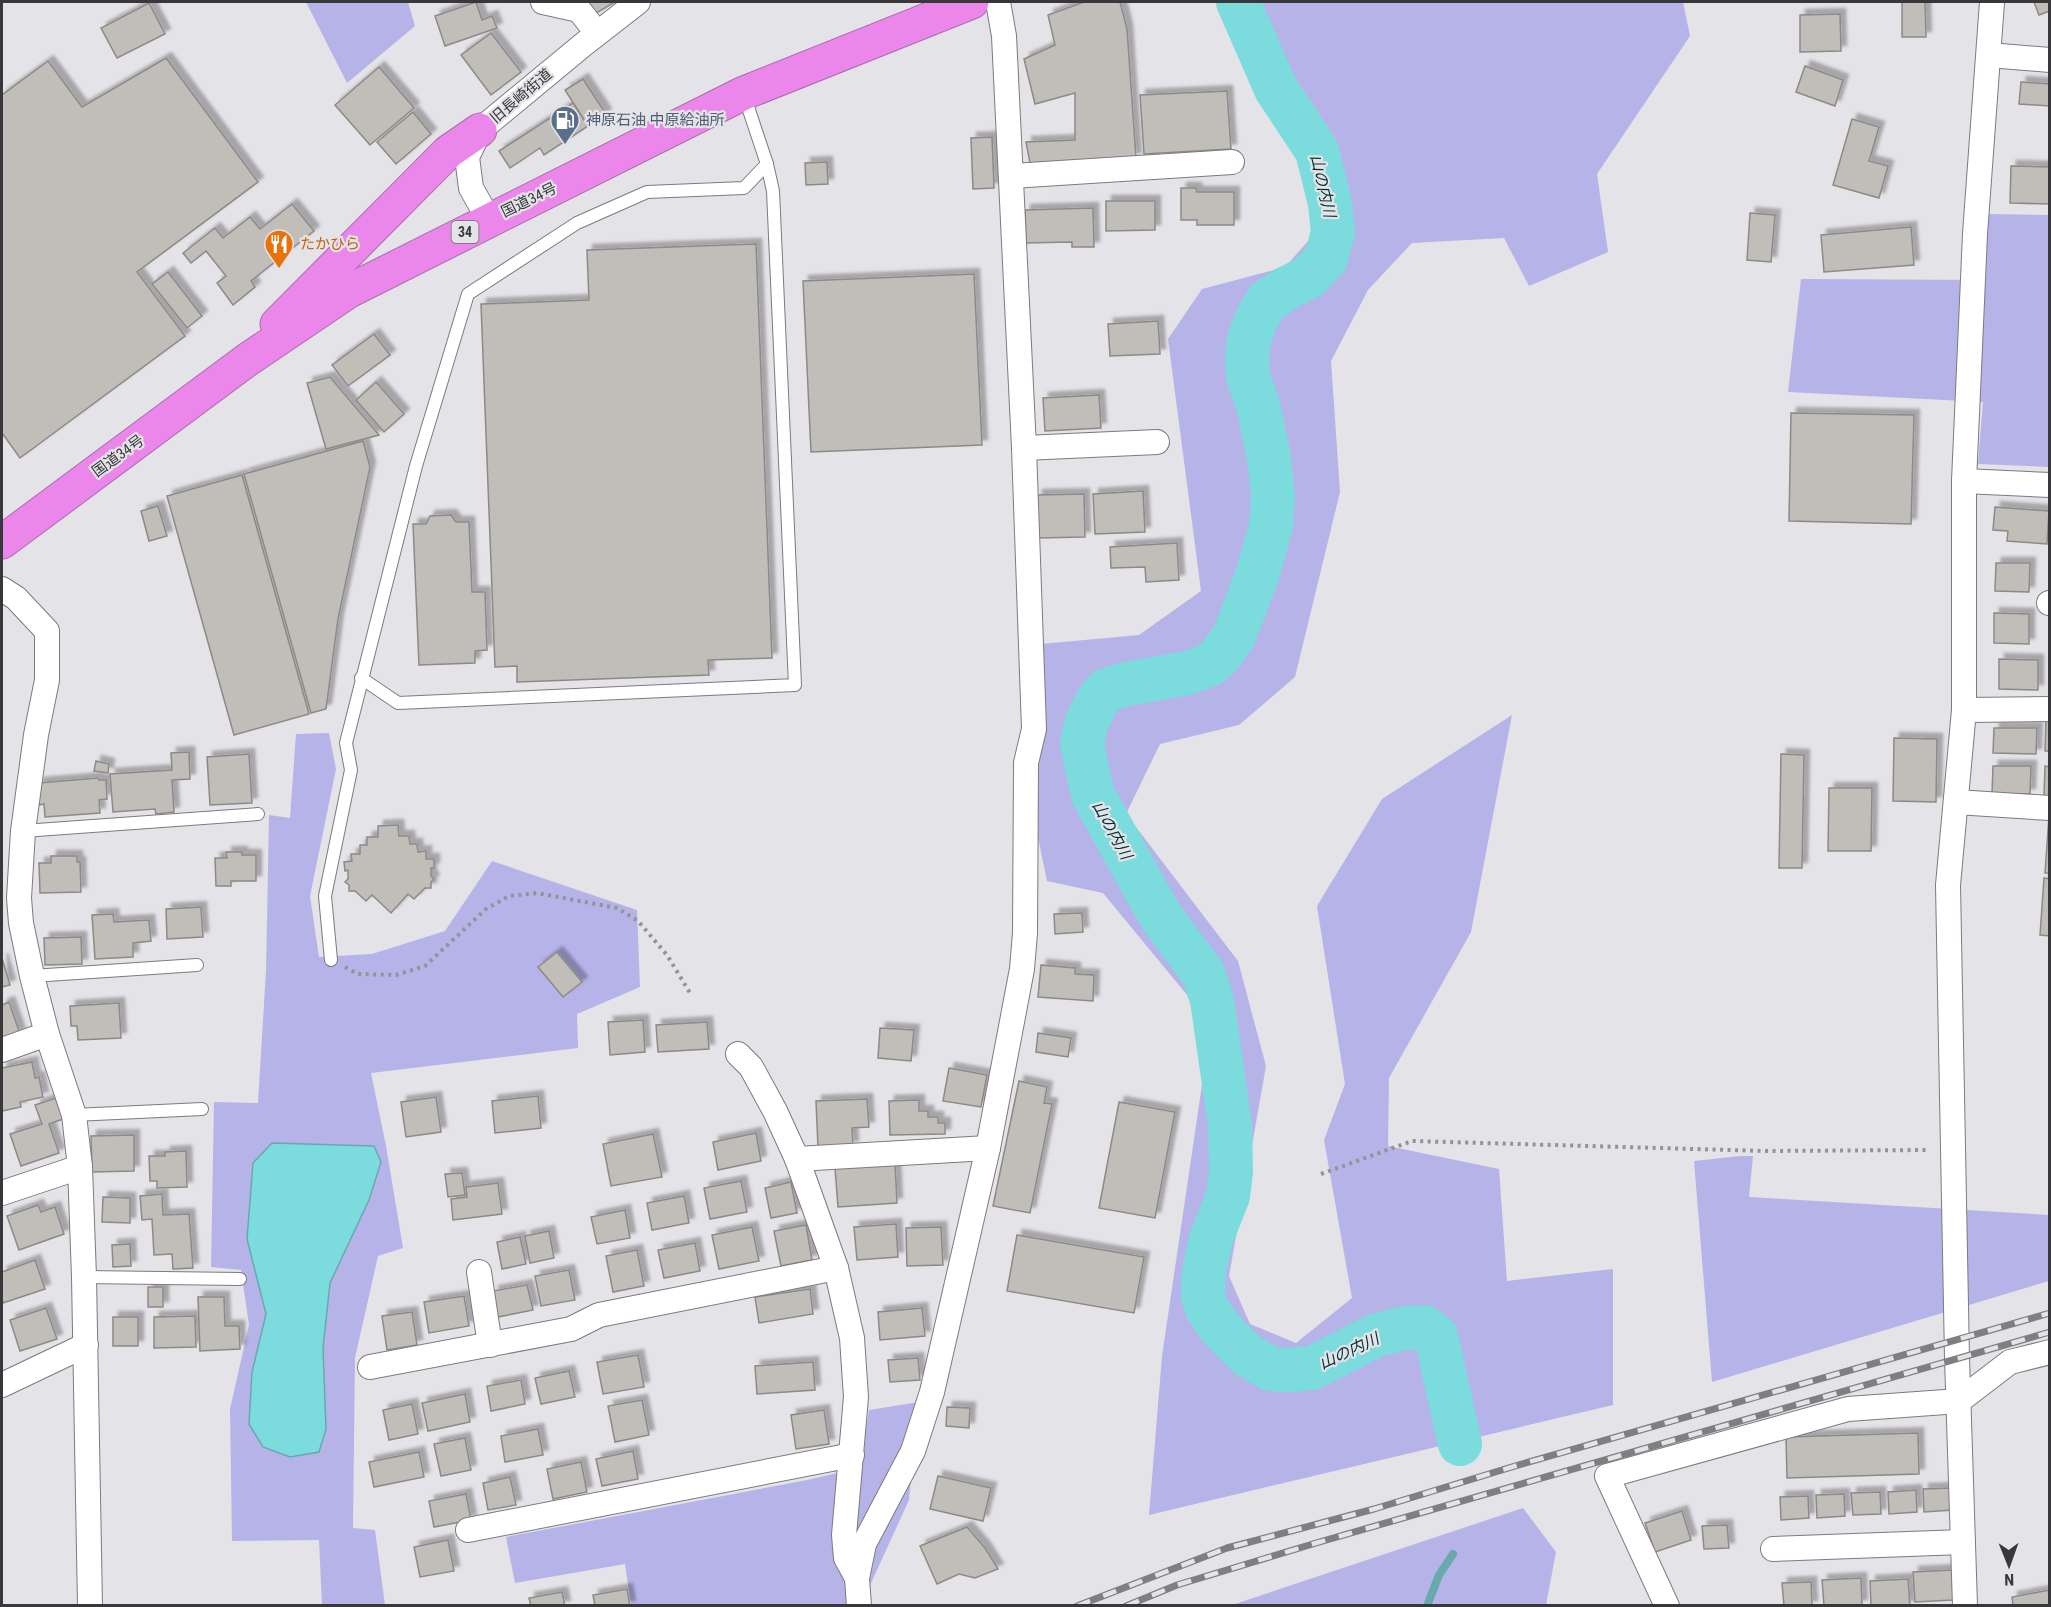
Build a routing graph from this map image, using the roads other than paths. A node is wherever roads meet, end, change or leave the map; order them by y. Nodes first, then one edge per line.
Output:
1 (543, 2) edge
2 (638, 2) edge
3 (972, 2) edge
4 (998, 2) edge
5 (1992, 2) edge
6 (597, 33) junction
7 (1989, 55) junction
8 (2049, 60) edge
9 (744, 93) junction
10 (480, 130) junction
11 (1232, 162) dead end
12 (767, 164) junction
13 (1011, 176) junction
14 (489, 220) junction
15 (247, 360) junction
16 (1157, 442) dead end
17 (1024, 448) junction
18 (1964, 481) junction
19 (2049, 484) edge
20 (2, 542) edge
21 (2, 589) edge
22 (361, 678) junction
23 (2049, 709) edge
24 (1964, 710) junction
25 (1956, 802) junction
26 (2049, 808) edge
27 (258, 814) dead end
28 (22, 831) junction
29 (11, 926) edge
30 (331, 960) road end
31 (197, 965) dead end
32 (32, 976) junction
33 (47, 1034) junction
34 (2, 1050) edge
35 (738, 1053) dead end
36 (202, 1109) dead end
37 (74, 1115) junction
38 (988, 1149) junction
39 (797, 1160) junction
40 (80, 1167) junction
41 (2, 1193) edge
42 (836, 1268) junction
43 (478, 1272) dead end
44 (84, 1277) junction
45 (240, 1279) dead end
46 (86, 1345) junction
47 (490, 1345) junction
48 (2049, 1352) edge
49 (370, 1367) dead end
50 (2, 1386) edge
51 (1959, 1401) junction
52 (852, 1455) junction
53 (468, 1530) dead end
54 (1963, 1542) junction
55 (1773, 1549) dead end
56 (857, 1578) junction
57 (90, 1605) edge
58 (859, 1605) edge
59 (1667, 1605) edge
60 (1965, 1605) edge

1 - 6 street
2 - 6 street, 旧長崎街道
3 - 9 highway, 国道34号 / 34
4 - 13 street
5 - 7 street
6 - 10 street, 旧長崎街道
7 - 8 street
7 - 18 street
9 - 12 lane
9 - 14 highway, 国道34号 / 34
10 - 14 street, 旧長崎街道
10 - 15 highway
11 - 13 street
12 - 22 lane
12 - 22 lane
13 - 17 street
14 - 15 highway, 国道34号 / 34
15 - 20 highway, 国道34号 / 34
16 - 17 street
17 - 38 street
18 - 19 street
18 - 24 street
21 - 28 street
22 - 30 lane
23 - 24 street
24 - 25 street
25 - 26 street
25 - 51 street
27 - 28 lane
28 - 29 street
29 - 32 street
31 - 32 lane
32 - 33 street
33 - 34 street
33 - 37 street
35 - 39 street
36 - 37 lane
37 - 40 street
38 - 39 street
38 - 56 street
39 - 42 street
40 - 41 street
40 - 44 street
42 - 47 street
42 - 52 street
43 - 47 street
44 - 45 lane
44 - 46 street
46 - 50 street
46 - 57 street
47 - 49 street
48 - 51 street
51 - 54 street
51 - 59 street
52 - 53 street
52 - 56 street
54 - 55 street
54 - 60 street
56 - 58 street

